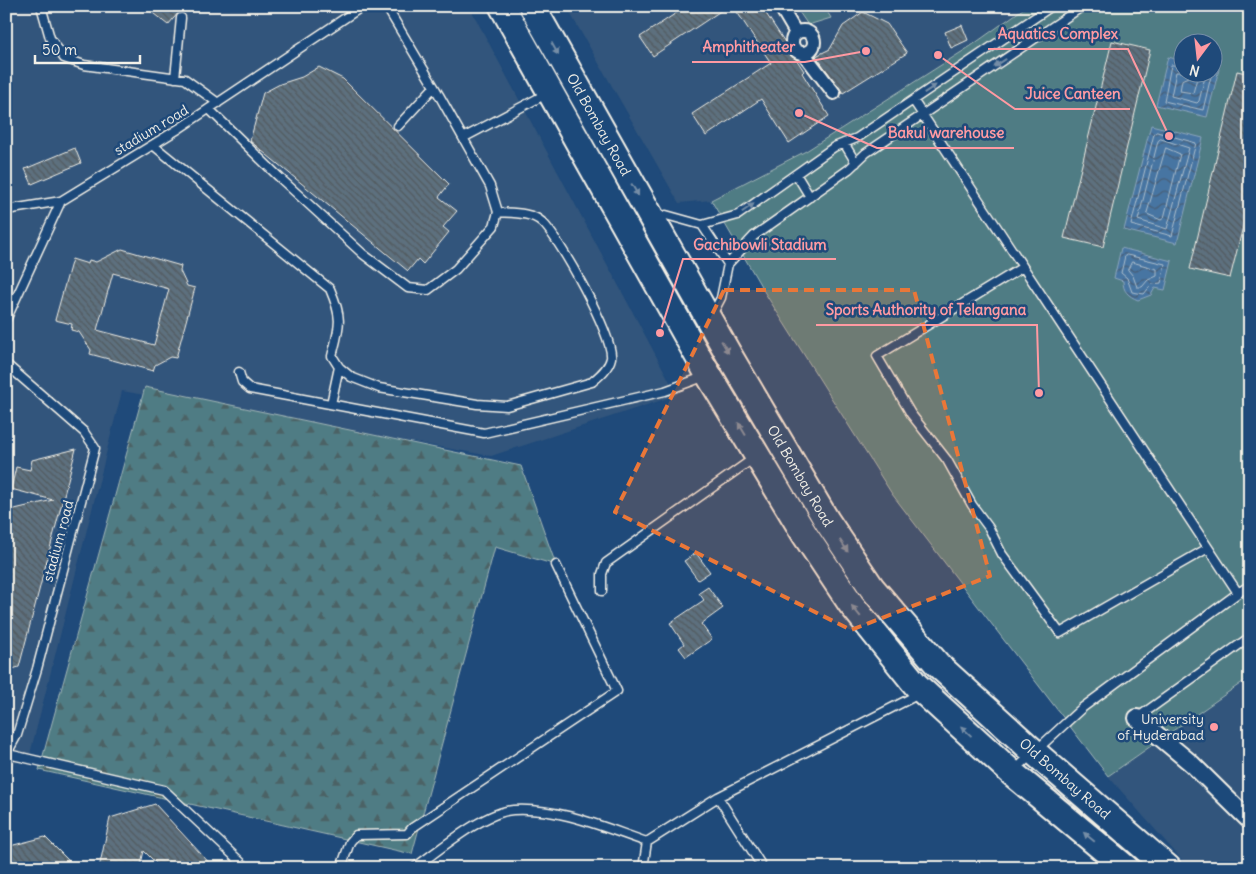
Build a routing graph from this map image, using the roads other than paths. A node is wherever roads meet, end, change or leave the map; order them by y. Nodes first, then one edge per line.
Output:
1 (41, 6) edge
2 (363, 6) edge
3 (386, 6) edge
4 (502, 6) edge
5 (532, 6) edge
6 (780, 6) edge
7 (1052, 6) edge
8 (1084, 6) edge
9 (181, 18) dead end
10 (175, 78) junction
11 (434, 86) junction
12 (550, 92) junction
13 (834, 93) dead end
14 (913, 100) junction
15 (218, 103) junction
16 (209, 109) junction
17 (923, 115) junction
18 (398, 126) dead end
19 (463, 138) junction
20 (844, 143) junction
21 (153, 144) junction
22 (856, 163) junction
23 (796, 174) junction
24 (810, 197) junction
25 (61, 201) junction
26 (6, 210) edge
27 (498, 212) junction
28 (653, 221) junction
29 (702, 225) junction
30 (728, 264) junction
31 (1023, 267) junction
32 (682, 271) junction
33 (658, 284) junction
34 (6, 320) edge
35 (709, 320) junction
36 (6, 364) edge
37 (339, 367) junction
38 (238, 372) dead end
39 (709, 375) junction
40 (331, 404) junction
41 (757, 456) junction
42 (1208, 548) junction
43 (556, 565) dead end
44 (1250, 585) edge
45 (602, 591) dead end
46 (1238, 594) junction
47 (1250, 637) edge
48 (923, 692) junction
49 (1137, 718) joint
50 (1034, 752) junction
51 (7, 755) edge
52 (1012, 773) junction
53 (718, 797) junction
54 (1250, 821) edge
55 (648, 842) junction
56 (247, 868) edge
57 (342, 868) edge
58 (414, 868) edge
59 (643, 868) edge
60 (763, 868) edge
61 (1126, 868) edge
62 (1168, 868) edge

1 - 10 lane
2 - 15 lane, stadium road
3 - 11 lane
4 - 12 main road, Old Bombay Road
5 -> 28 main road, Old Bombay Road
6 - 13 street
14 -> 7 lane
8 -> 17 lane
9 - 10 lane
10 - 15 lane
11 - 18 lane
11 - 19 lane
12 - 19 lane
12 - 33 main road, Old Bombay Road
14 - 17 lane
14 - 20 lane
15 - 16 lane, stadium road
16 - 21 lane, stadium road
16 - 27 lane
17 - 22 lane
17 - 31 lane
19 - 27 lane
20 - 22 lane
20 - 23 lane
21 - 25 lane, stadium road
21 - 37 lane
22 - 24 lane
23 - 24 lane
29 -> 23 lane
24 - 30 lane
25 - 26 lane
25 - 34 lane
27 - 37 lane
28 - 29 lane
28 - 32 main road, Old Bombay Road
29 - 30 lane
30 - 35 lane
31 - 42 lane
31 - 42 lane
32 - 33 main road
32 - 35 main road, Old Bombay Road
33 - 39 main road, Old Bombay Road
35 -> 50 main road, Old Bombay Road
36 - 51 lane, stadium road
37 - 40 lane
38 - 40 lane
39 - 40 lane
41 -> 39 main road, Old Bombay Road
41 - 45 lane
48 -> 41 main road, Old Bombay Road
42 - 46 lane
43 - 57 lane
44 - 46 lane
46 - 50 lane
47 - 49 lane
52 -> 48 main road, Old Bombay Road
48 - 53 lane
49 - 54 street
50 - 52 lane
50 - 62 main road, Old Bombay Road
51 - 56 lane
61 -> 52 main road, Old Bombay Road
53 - 55 lane
53 - 60 lane
55 - 58 lane
55 - 59 lane

